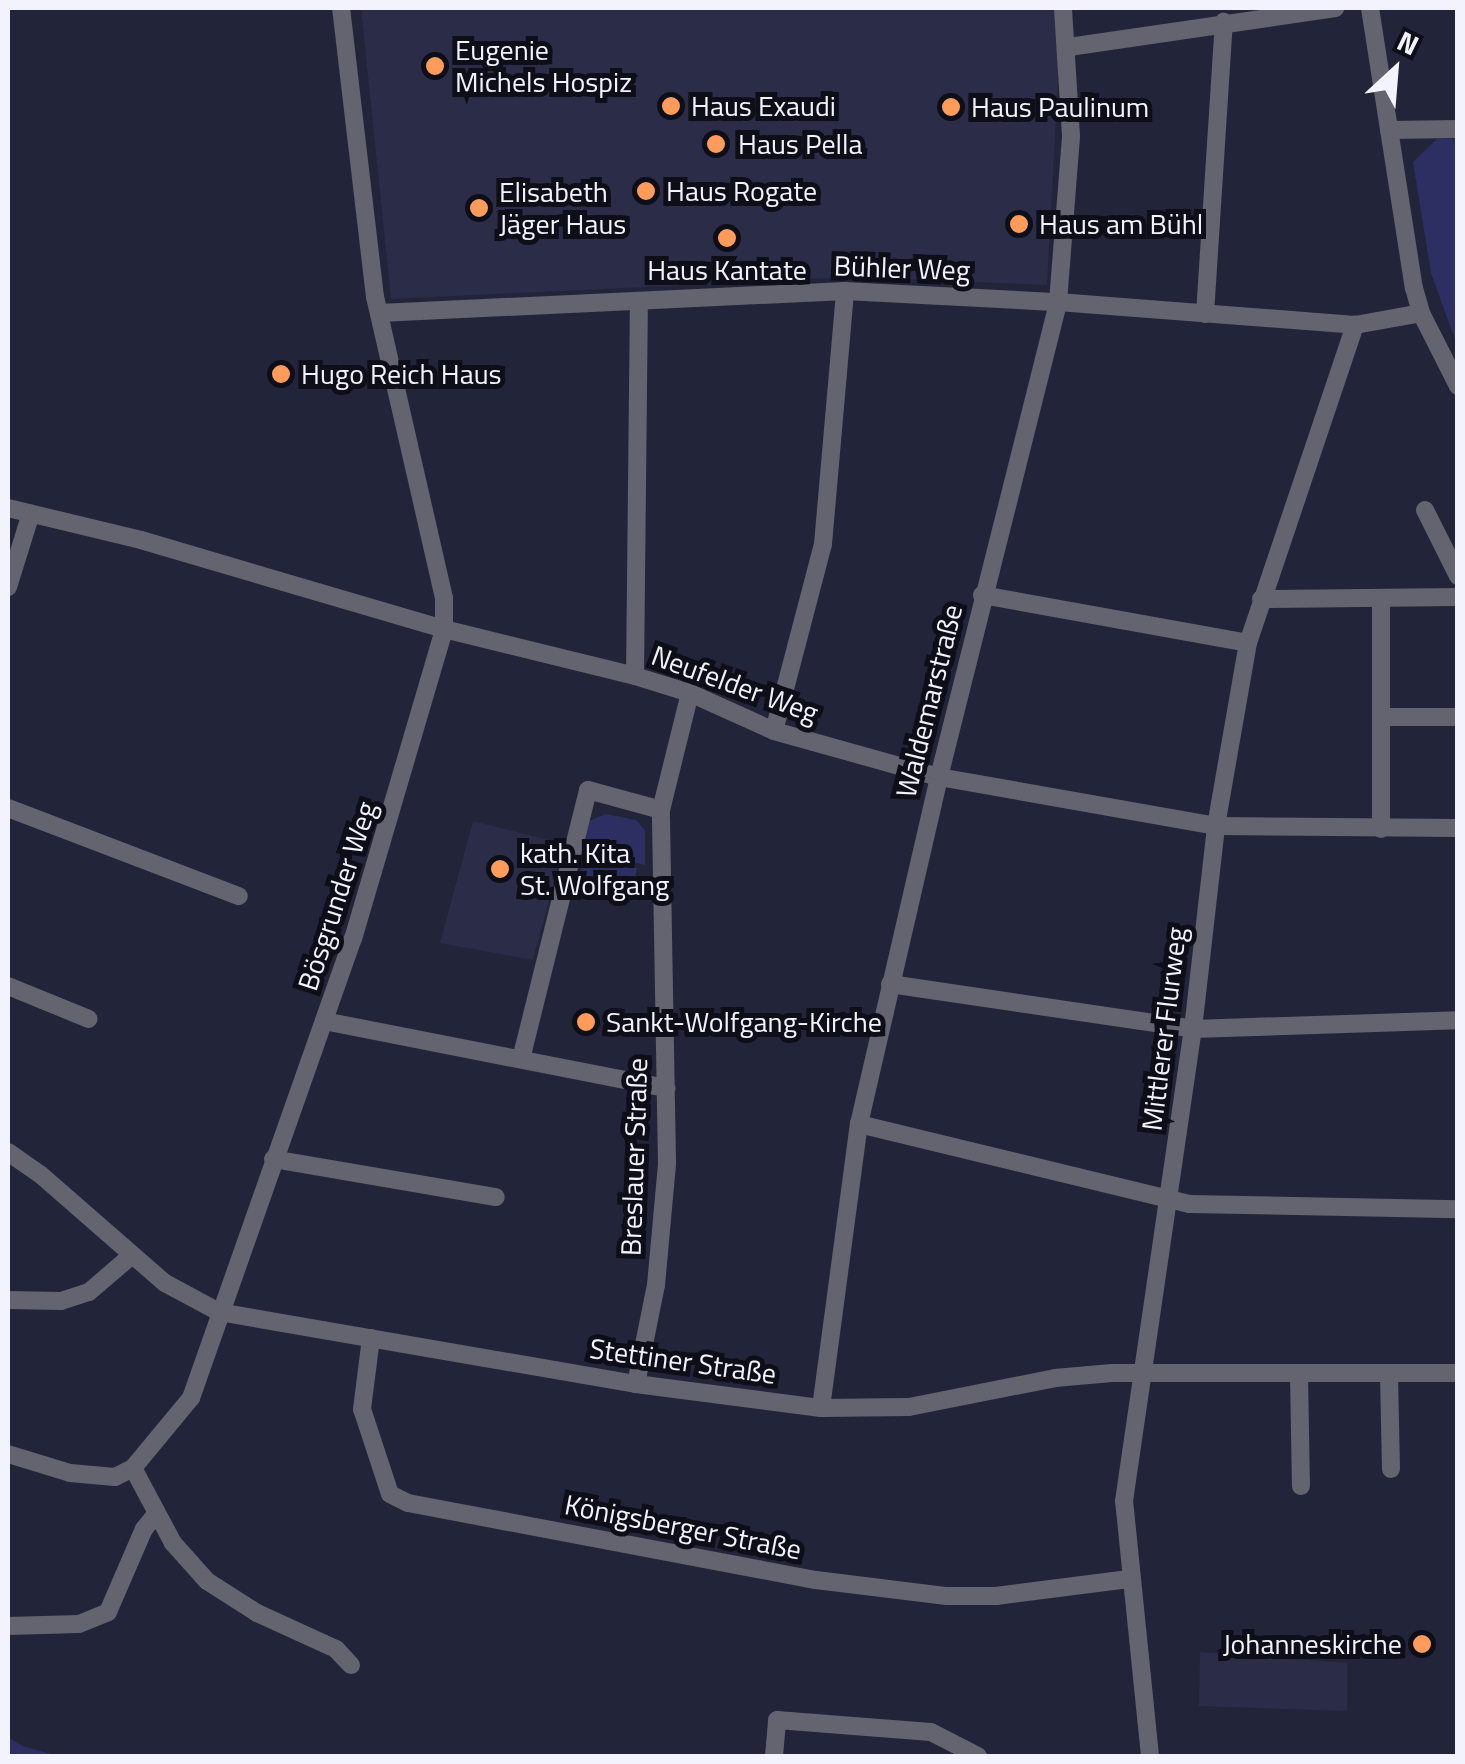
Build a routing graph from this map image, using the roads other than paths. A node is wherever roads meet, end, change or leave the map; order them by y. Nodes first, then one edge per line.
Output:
1 (341, 8) edge
2 (1063, 8) edge
3 (1335, 8) edge
4 (1370, 8) edge
5 (1224, 22) junction
6 (1069, 47) junction
7 (1458, 129) edge
8 (1390, 130) junction
9 (845, 291) junction
10 (638, 300) junction
11 (1058, 302) junction
12 (1421, 312) junction
13 (379, 313) junction
14 (1205, 314) junction
15 (1356, 325) junction
16 (1458, 386) edge
17 (8, 508) edge
18 (1425, 510) dead end
19 (31, 513) junction
20 (1458, 576) edge
21 (8, 587) edge
22 (982, 596) junction
23 (1458, 597) edge
24 (1381, 598) junction
25 (1260, 599) junction
26 (444, 629) junction
27 (1248, 643) junction
28 (634, 676) junction
29 (690, 693) junction
30 (1458, 716) edge
31 (1381, 718) junction
32 (774, 731) junction
33 (938, 777) junction
34 (8, 808) edge
35 (661, 810) junction
36 (1216, 826) junction
37 (1381, 828) junction
38 (1458, 828) edge
39 (238, 896) dead end
40 (890, 984) junction
41 (8, 986) edge
42 (89, 1019) dead end
43 (324, 1020) junction
44 (1458, 1020) edge
45 (1193, 1029) junction
46 (521, 1059) junction
47 (666, 1088) junction
48 (859, 1124) junction
49 (8, 1152) edge
50 (273, 1160) junction
51 (496, 1197) dead end
52 (1170, 1199) junction
53 (1458, 1209) edge
54 (132, 1256) junction
55 (8, 1300) edge
56 (219, 1312) junction
57 (370, 1338) junction
58 (1458, 1373) edge
59 (1141, 1374) junction
60 (1299, 1374) junction
61 (1388, 1374) junction
62 (636, 1384) junction
63 (821, 1408) junction
64 (8, 1454) edge
65 (133, 1468) junction
66 (1391, 1469) dead end
67 (1302, 1486) dead end
68 (156, 1514) junction
69 (1130, 1579) junction
70 (8, 1626) edge
71 (351, 1665) dead end
72 (774, 1756) edge
73 (978, 1756) edge
74 (1150, 1756) edge

1 - 13 street, Bösgrunder Weg
2 - 6 street, Waldemarstraße
3 - 5 street
4 - 8 street
5 - 6 street
5 - 14 street
6 - 11 street, Waldemarstraße
7 - 8 street
8 - 12 street
9 - 10 street, Bühler Weg
9 - 11 street, Bühler Weg
9 - 32 street
10 - 13 street, Bühler Weg
10 - 28 street
11 - 14 street, Bühler Weg
11 - 22 street, Waldemarstraße
12 - 15 street, Bühler Weg
12 - 16 street
13 - 26 street, Bösgrunder Weg
14 - 15 street, Bühler Weg
15 - 25 street, Mittlerer Flurweg
17 - 19 street, Neufelder Weg
18 - 20 street
19 - 21 street
19 - 26 street, Neufelder Weg
22 - 27 street
22 - 33 street, Waldemarstraße
23 - 24 street
24 - 25 street
24 - 31 street
25 - 27 street, Mittlerer Flurweg
26 - 28 street, Neufelder Weg
26 - 43 street, Bösgrunder Weg
27 - 36 street, Mittlerer Flurweg
28 - 29 street, Neufelder Weg
29 - 32 street, Neufelder Weg
29 - 35 street, Breslauer Straße
30 - 31 street
31 - 37 street
32 - 33 street, Neufelder Weg
33 - 36 street, Neufelder Weg
33 - 40 street, Waldemarstraße
34 - 39 street
35 - 46 street
35 - 47 street, Breslauer Straße
36 - 37 street, Neufelder Weg
36 - 45 street, Mittlerer Flurweg
37 - 38 street, Neufelder Weg
40 - 45 street
40 - 48 street, Waldemarstraße
41 - 42 street
43 - 46 street
43 - 50 street, Bösgrunder Weg
44 - 45 street
45 - 52 street, Mittlerer Flurweg
46 - 47 street
47 - 62 street, Breslauer Straße
48 - 52 street
48 - 63 street, Waldemarstraße
49 - 54 street, Stettiner Straße
50 - 51 street
50 - 56 street, Bösgrunder Weg
52 - 53 street
52 - 59 street, Mittlerer Flurweg
54 - 55 street
54 - 56 street, Stettiner Straße
56 - 57 street, Stettiner Straße
56 - 65 street, Bösgrunder Weg
57 - 62 street, Stettiner Straße
57 - 69 street, Königsberger Straße
58 - 61 street, Stettiner Straße
59 - 60 street, Stettiner Straße
59 - 63 street, Stettiner Straße
59 - 69 street, Mittlerer Flurweg
60 - 61 street, Stettiner Straße
60 - 67 street
61 - 66 street
62 - 63 street, Stettiner Straße
64 - 65 street
65 - 68 street
68 - 70 street
68 - 71 street
69 - 74 street, Mittlerer Flurweg
72 - 73 street

